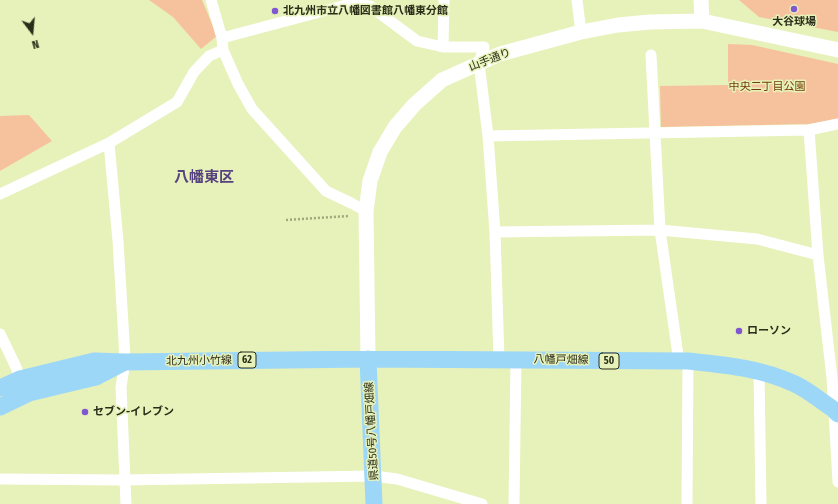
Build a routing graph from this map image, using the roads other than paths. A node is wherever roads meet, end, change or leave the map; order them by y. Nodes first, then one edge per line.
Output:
1 (211, 0) edge
2 (444, 0) edge
3 (577, 0) edge
4 (701, 0) edge
5 (702, 21) junction
6 (581, 32) junction
7 (222, 38) junction
8 (443, 47) junction
9 (223, 50) junction
10 (838, 50) edge
11 (651, 55) dead end
12 (479, 63) junction
13 (838, 124) edge
14 (809, 130) junction
15 (655, 134) junction
16 (488, 136) junction
17 (109, 143) junction
18 (0, 194) edge
19 (366, 212) junction
20 (660, 230) junction
21 (495, 232) junction
22 (818, 255) junction
23 (0, 334) edge
24 (368, 359) junction
25 (499, 360) junction
26 (516, 360) junction
27 (125, 362) junction
28 (683, 362) junction
29 (759, 371) junction
30 (20, 379) junction
31 (0, 388) edge
32 (0, 407) edge
33 (836, 412) edge
34 (374, 476) junction
35 (0, 479) edge
36 (124, 480) junction
37 (838, 482) edge
38 (126, 504) edge
39 (374, 504) edge
40 (482, 504) edge
41 (514, 504) edge
42 (687, 504) edge
43 (761, 504) edge

1 - 7 street
2 - 8 street
3 - 6 street
4 - 5 street
5 - 6 street, 山手通り
5 - 10 street, 山手通り
6 - 12 street, 山手通り
7 - 8 street
7 - 9 street
8 - 12 street
9 - 17 street
9 - 19 street
11 - 15 street
12 - 16 street
12 - 19 street, 山手通り
13 - 14 street
14 - 15 street
14 - 22 street
15 - 16 street
15 - 20 street
16 - 21 street
17 - 18 street
17 - 27 street
19 - 24 street, 山手通り
20 - 21 street
20 - 22 street
20 - 28 street
21 - 25 street
22 - 33 street
23 - 30 street
24 - 25 main road, 八幡戸畑線 / 50
24 - 27 main road, 北九州小竹線 / 62
24 - 34 main road, 県道50号八幡戸畑線
25 - 26 main road, 八幡戸畑線 / 50
26 - 28 main road, 八幡戸畑線 / 50
26 - 41 street
27 - 30 main road, 北九州小竹線 / 62
27 - 32 main road, 北九州小竹線 / 62
27 - 36 street
28 - 29 main road, 八幡戸畑線 / 50
28 - 42 street
29 - 33 main road, 八幡戸畑線 / 50
29 - 43 street
30 - 31 main road, 北九州小竹線 / 62
33 - 37 street
34 - 36 street
34 - 39 main road, 県道50号八幡戸畑線
34 - 40 street
35 - 36 street
36 - 38 street

